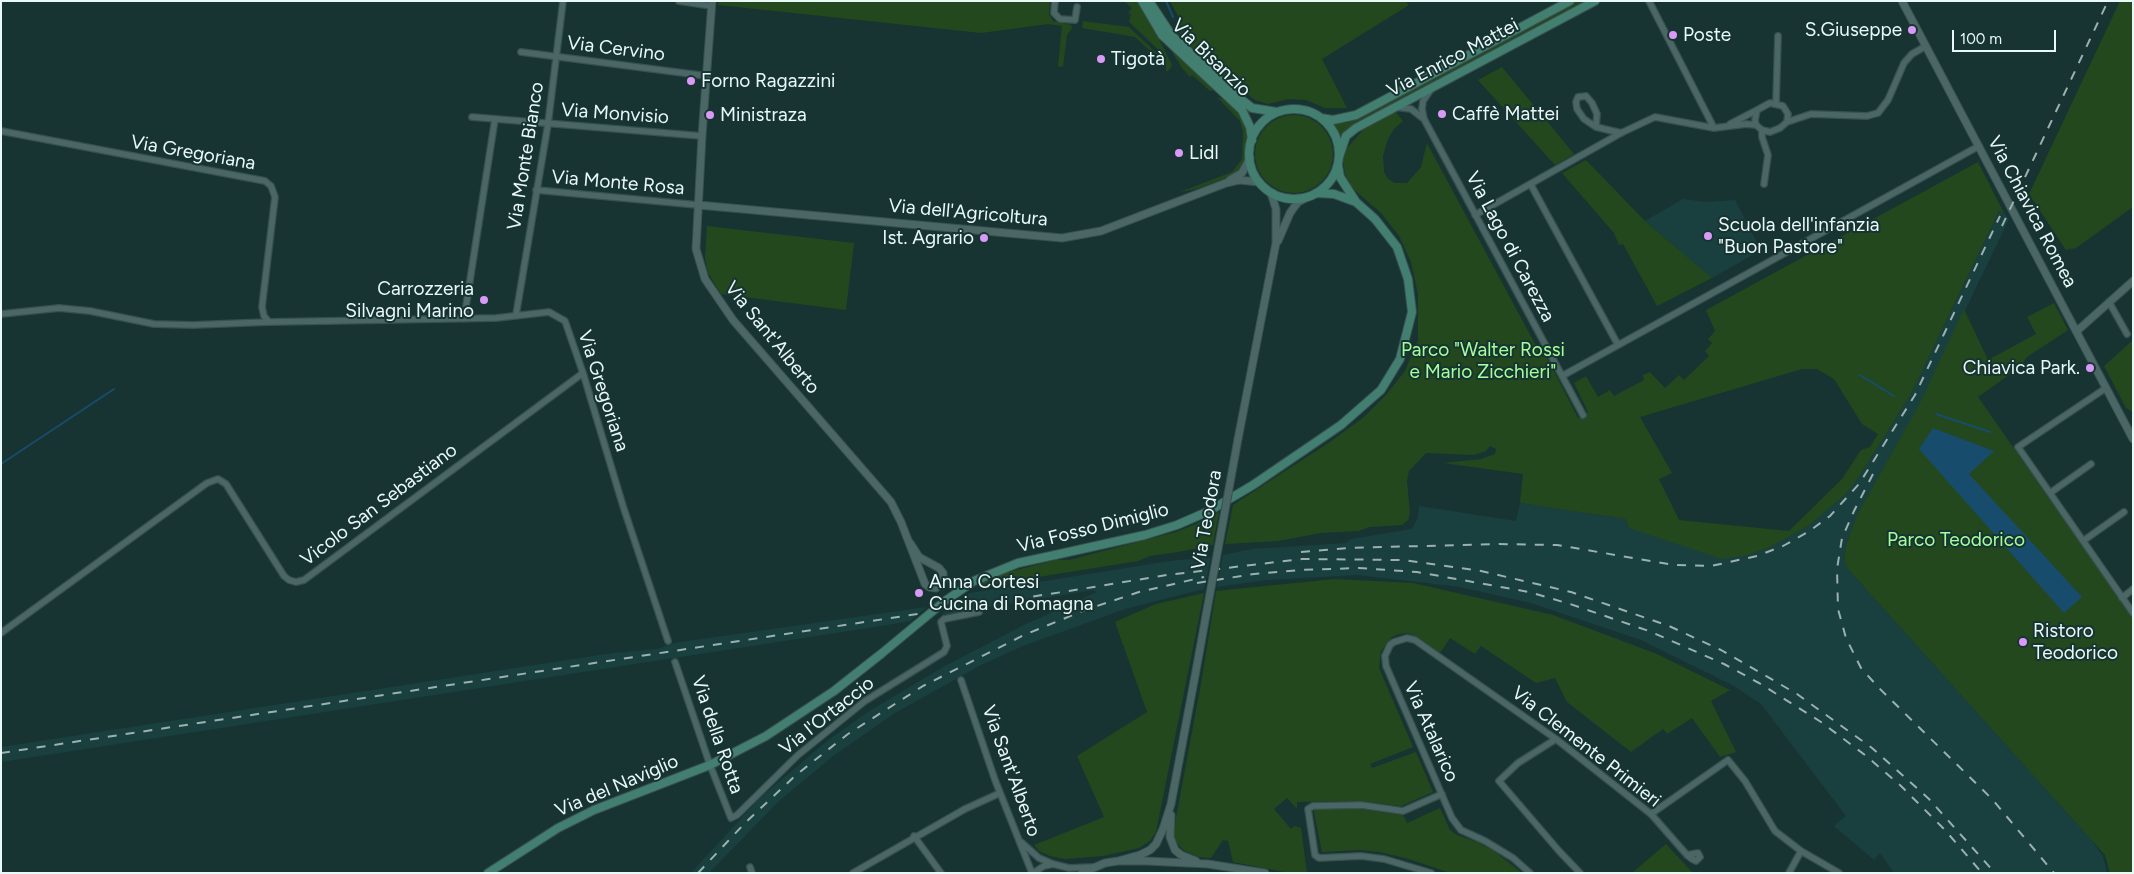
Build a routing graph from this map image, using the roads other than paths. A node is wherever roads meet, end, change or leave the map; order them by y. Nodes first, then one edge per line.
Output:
1 (563, 1) edge
2 (679, 1) edge
3 (1055, 1) edge
4 (1142, 1) edge
5 (1149, 1) edge
6 (1570, 1) edge
7 (1595, 1) edge
8 (1649, 1) edge
9 (1902, 1) edge
10 (712, 4) edge
11 (1077, 7) dead end
12 (1778, 36) dead end
13 (1926, 46) junction
14 (521, 52) dead end
15 (556, 56) junction
16 (707, 76) junction
17 (1434, 87) junction
18 (1776, 103) junction
19 (1396, 107) junction
20 (1757, 110) junction
21 (1279, 112) junction
22 (472, 117) dead end
23 (1321, 118) junction
24 (495, 119) junction
25 (1424, 119) junction
26 (1787, 122) junction
27 (548, 124) junction
28 (1756, 125) junction
29 (1728, 126) junction
30 (1596, 127) junction
31 (1714, 128) junction
32 (1762, 130) junction
33 (1, 131) edge
34 (1621, 133) junction
35 (702, 136) junction
36 (1252, 140) junction
37 (1979, 146) junction
38 (1250, 158) junction
39 (1338, 161) junction
40 (1259, 182) junction
41 (1226, 183) junction
42 (1764, 184) dead end
43 (1531, 185) junction
44 (536, 190) junction
45 (1271, 193) junction
46 (1317, 193) junction
47 (1308, 197) junction
48 (1356, 202) junction
49 (698, 205) junction
50 (1475, 215) junction
51 (1276, 243) junction
52 (2133, 281) edge
53 (2109, 302) junction
54 (1, 314) edge
55 (516, 315) junction
56 (464, 318) junction
57 (269, 322) junction
58 (2077, 331) junction
59 (2127, 334) dead end
60 (1618, 345) junction
61 (583, 373) junction
62 (1562, 376) junction
63 (2106, 388) junction
64 (1583, 415) dead end
65 (2131, 433) edge
66 (2091, 464) dead end
67 (2050, 493) junction
68 (2124, 512) dead end
69 (2083, 541) junction
70 (910, 543) junction
71 (926, 562) junction
72 (918, 567) junction
73 (2133, 589) edge
74 (2122, 598) junction
75 (979, 612) dead end
76 (2133, 613) edge
77 (1, 633) edge
78 (668, 641) dead end
79 (675, 662) dead end
80 (1459, 671) joint
81 (962, 680) dead end
82 (1556, 739) junction
83 (710, 765) junction
84 (1000, 793) junction
85 (1442, 794) junction
86 (1171, 804) junction
87 (1651, 814) junction
88 (731, 818) joint
89 (1016, 835) junction
90 (914, 836) junction
91 (1801, 851) junction
92 (1687, 855) dead end
93 (1118, 861) junction
94 (1053, 864) junction
95 (1208, 864) junction
96 (1094, 867) junction
97 (488, 873) edge
98 (853, 873) edge
99 (941, 873) edge
100 (1033, 873) edge
101 (1082, 873) edge
102 (1265, 873) edge
103 (1431, 873) edge
104 (1530, 873) edge
105 (1580, 873) edge
106 (1789, 873) edge
107 (1839, 873) edge

1 - 15 street, Via Monte Bianco
2 - 10 street
3 - 11 street
4 - 36 main road, Via Bisanzio
5 - 21 main road, Via Bisanzio
6 - 23 main road, Via Enrico Mattei
7 - 17 main road, Via Enrico Mattei
8 - 31 street
9 - 13 street, Via Chiavica Romea
10 - 16 street, Via Sant'Alberto
12 - 18 street
13 - 26 street
13 - 37 street, Via Chiavica Romea
14 - 15 street, Via Cervino
15 - 16 street, Via Cervino
15 - 27 street, Via Monte Bianco
16 - 35 street, Via Sant'Alberto
17 - 19 main road, Via Enrico Mattei
17 - 25 street
18 - 20 street
18 - 26 street
19 - 25 street
19 - 39 main road, Via Enrico Mattei
20 - 28 street
20 - 29 street
21 - 23 main road
21 - 36 main road
22 - 24 street, Via Monvisio
23 - 39 main road
24 - 27 street, Via Monvisio
24 - 56 street
25 - 50 street, Via Lago di Carezza
26 - 32 street
27 - 35 street, Via Monvisio
27 - 44 street, Via Monte Bianco
28 - 29 street
28 - 32 street
29 - 31 street
30 - 30 street
30 - 34 street
31 - 34 street
32 - 42 street
33 - 57 street, Via Gregoriana
34 - 43 street
35 - 49 street, Via Sant'Alberto
36 - 38 main road
37 - 58 street, Via Chiavica Romea
37 - 60 street
38 - 40 main road
38 - 41 street, Via dell'Agricoltura
39 - 46 main road
39 - 48 main road, Via Fosso Dimiglio
40 - 41 street, Via dell'Agricoltura
40 - 45 main road
41 - 49 street, Via dell'Agricoltura
43 - 50 street
43 - 60 street
44 - 49 street, Via Monte Rosa
44 - 55 street, Via Monte Bianco
45 - 47 main road
45 - 51 street, Via Teodora
46 - 47 main road
46 - 48 main road, Via Fosso Dimiglio
47 - 51 street, Via Teodora
48 - 83 main road, Via Fosso Dimiglio, bridge
49 - 70 street, Via Sant'Alberto
50 - 62 street, Via Lago di Carezza
51 - 86 street, Via Teodora, bridge
52 - 53 street
53 - 58 street
53 - 59 street
54 - 57 street, Via Gregoriana
55 - 56 street, Via Gregoriana
55 - 61 street, Via Gregoriana
56 - 57 street, Via Gregoriana
58 - 63 street, Via Chiavica Romea
60 - 62 street
61 - 77 street, Vicolo San Sebastiano
61 - 78 street, Via Gregoriana
62 - 64 street, Via Lago di Carezza
63 - 65 street, Via Chiavica Romea
63 - 67 street
66 - 67 street
67 - 69 street
68 - 69 street
69 - 74 street
70 - 71 street, Via Sant'Alberto
70 - 72 street, Via Sant'Alberto
71 - 72 street
71 - 72 street, Via Sant'Alberto
73 - 74 street
74 - 76 street
75 - 88 street, Via l'Ortaccio
79 - 83 street, Via della Rotta
80 - 82 street, Via Clemente Primieri
80 - 85 street, Via Atalarico
81 - 84 street, Via Sant'Alberto
82 - 87 street, Via Clemente Primieri
82 - 105 street
83 - 88 street, Via della Rotta
83 - 97 main road, Via del Naviglio
84 - 89 street, Via Sant'Alberto
84 - 90 street
85 - 103 street
85 - 104 street, Via Atalarico
86 - 93 street, Via Teodora
86 - 95 street, Via Teodora
87 - 91 street
87 - 92 street, Via Clemente Primieri
89 - 94 street
89 - 100 street, Via Sant'Alberto
90 - 98 street
90 - 99 street
91 - 106 street
91 - 107 street
93 - 95 street
93 - 96 street
94 - 96 street
94 - 100 street
95 - 102 street
96 - 101 street

